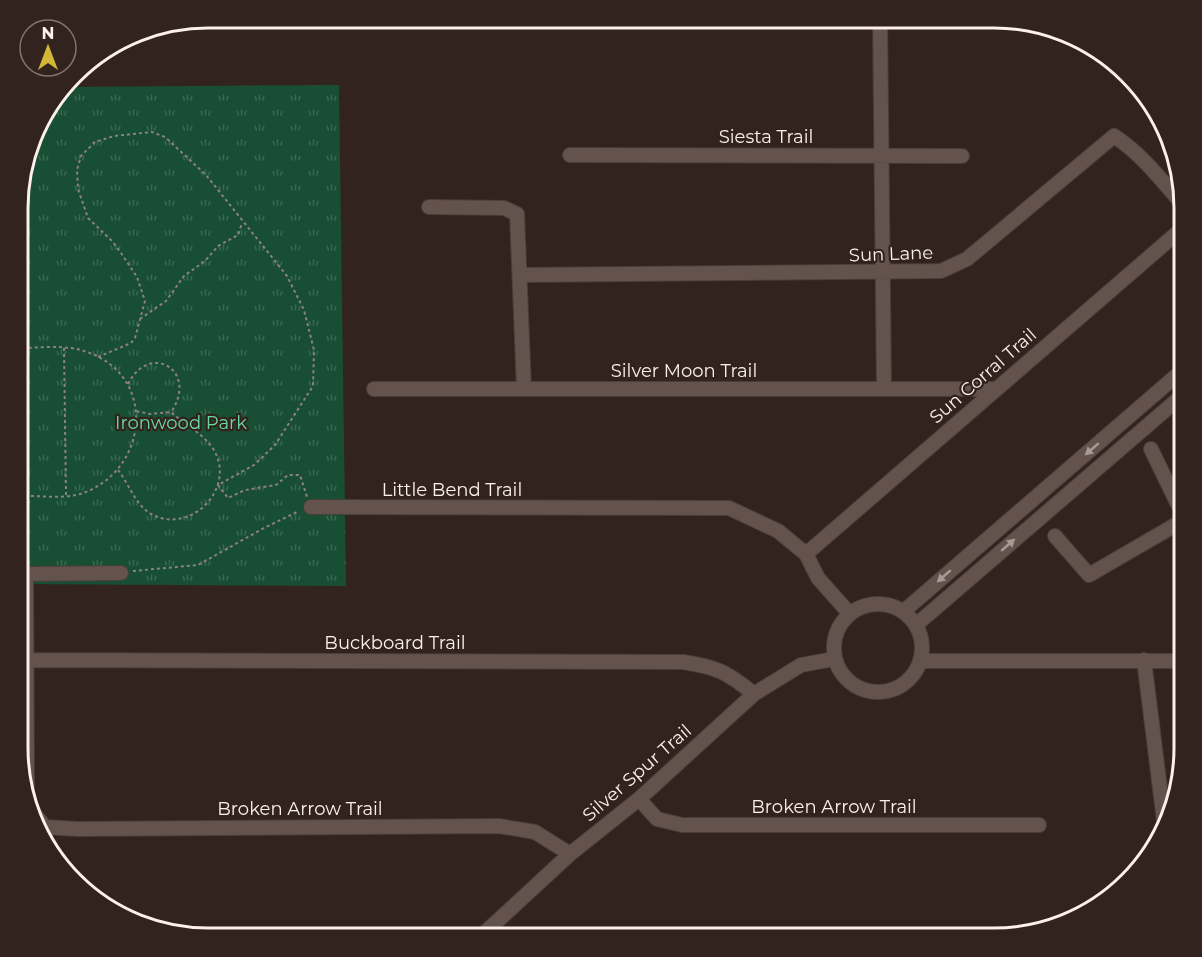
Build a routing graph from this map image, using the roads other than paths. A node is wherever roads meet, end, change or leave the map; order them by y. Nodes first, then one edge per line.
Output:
1 (880, 29) edge
2 (570, 155) dead end
3 (881, 155) junction
4 (962, 156) dead end
5 (1173, 193) edge
6 (429, 207) dead end
7 (1174, 236) edge
8 (883, 273) junction
9 (521, 275) junction
10 (1174, 378) edge
11 (884, 388) junction
12 (374, 390) dead end
13 (524, 390) junction
14 (993, 390) junction
15 (1174, 402) edge
16 (1143, 405) junction
17 (1154, 419) junction
18 (1118, 426) junction
19 (1130, 440) junction
20 (1152, 449) dead end
21 (1173, 496) edge
22 (311, 507) road end
23 (1173, 525) edge
24 (1055, 536) dead end
25 (806, 554) junction
26 (121, 573) road end
27 (29, 574) edge
28 (904, 611) junction
29 (849, 614) junction
30 (916, 625) junction
31 (834, 659) junction
32 (29, 660) edge
33 (1144, 660) junction
34 (1173, 661) edge
35 (921, 662) junction
36 (754, 694) junction
37 (639, 799) junction
38 (1163, 810) edge
39 (1039, 825) dead end
40 (47, 827) edge
41 (570, 854) junction
42 (492, 928) edge

1 - 3 street
2 - 3 street, Siesta Trail
3 - 4 street, Siesta Trail
3 - 8 street
5 - 8 street, Sun Lane
6 - 9 street
7 - 14 street, Sun Corral Trail
8 - 9 street, Sun Lane
8 - 11 street
9 - 13 street
10 - 16 street
11 - 13 street, Silver Moon Trail
11 - 14 street, Silver Moon Trail
12 - 13 street, Silver Moon Trail
14 - 25 street, Sun Corral Trail
15 - 17 street
16 - 17 street
16 - 18 street
17 - 19 street
18 - 19 street
18 -> 28 street
30 -> 19 street
20 - 21 street
22 - 25 street, Little Bend Trail
23 - 24 street
25 - 29 street, Little Bend Trail
26 - 27 street
28 - 29 street
28 - 30 street
29 - 31 street
30 - 35 street
31 - 35 street
31 - 36 street, Silver Spur Trail
32 - 36 street, Buckboard Trail
33 - 34 street
33 - 35 street
33 - 38 street
36 - 37 street, Silver Spur Trail
37 - 39 street, Broken Arrow Trail
37 - 41 street, Silver Spur Trail
40 - 41 street, Broken Arrow Trail
41 - 42 street, Silver Spur Trail

